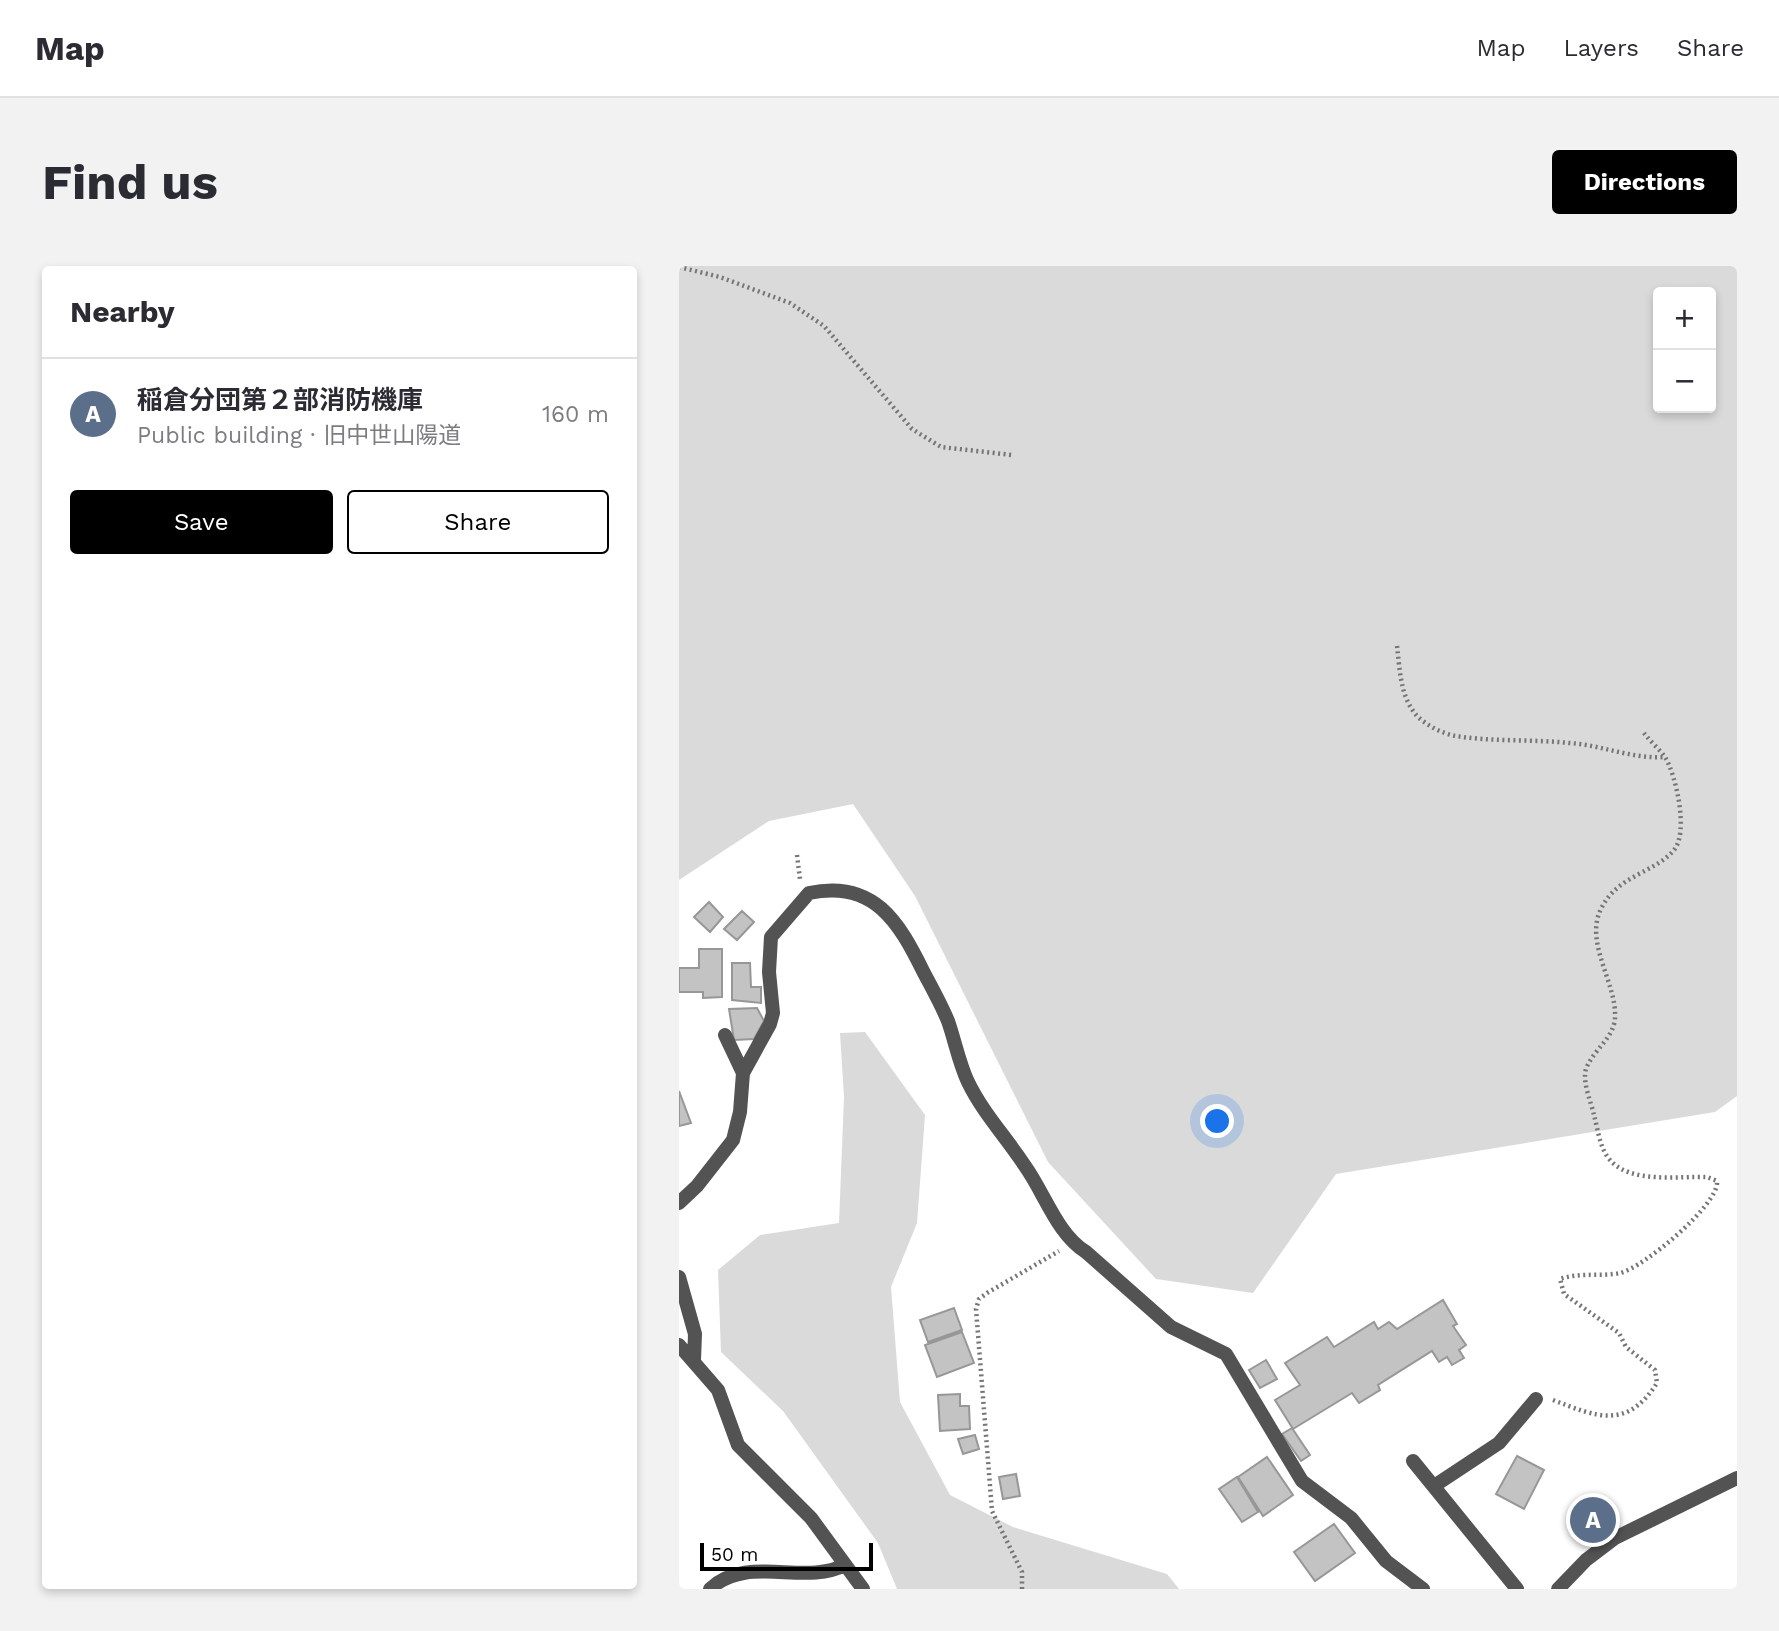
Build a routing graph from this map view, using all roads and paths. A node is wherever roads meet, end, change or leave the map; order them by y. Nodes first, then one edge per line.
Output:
1 (679, 267) edge
2 (1012, 455) dead end
3 (1397, 646) dead end
4 (1644, 733) dead end
5 (1665, 757) junction
6 (725, 1035) dead end
7 (743, 1073) junction
8 (679, 1203) edge
9 (1072, 1243) junction
10 (679, 1277) edge
11 (679, 1345) edge
12 (694, 1360) junction
13 (1536, 1399) joint
14 (1413, 1461) dead end
15 (1737, 1478) edge
16 (1434, 1486) junction
17 (845, 1565) junction
18 (710, 1589) edge
19 (863, 1589) edge
20 (1022, 1589) edge
21 (1423, 1589) edge
22 (1517, 1589) edge
23 (1558, 1589) edge

1 - 2 path
3 - 5 path
4 - 5 path
5 - 13 path
6 - 7 street
7 - 8 street
7 - 9 street
9 - 20 path
9 - 21 street
10 - 12 street
11 - 12 street
12 - 17 street
13 - 16 street
14 - 16 street
15 - 23 street
16 - 22 street
17 - 18 street
17 - 19 street

